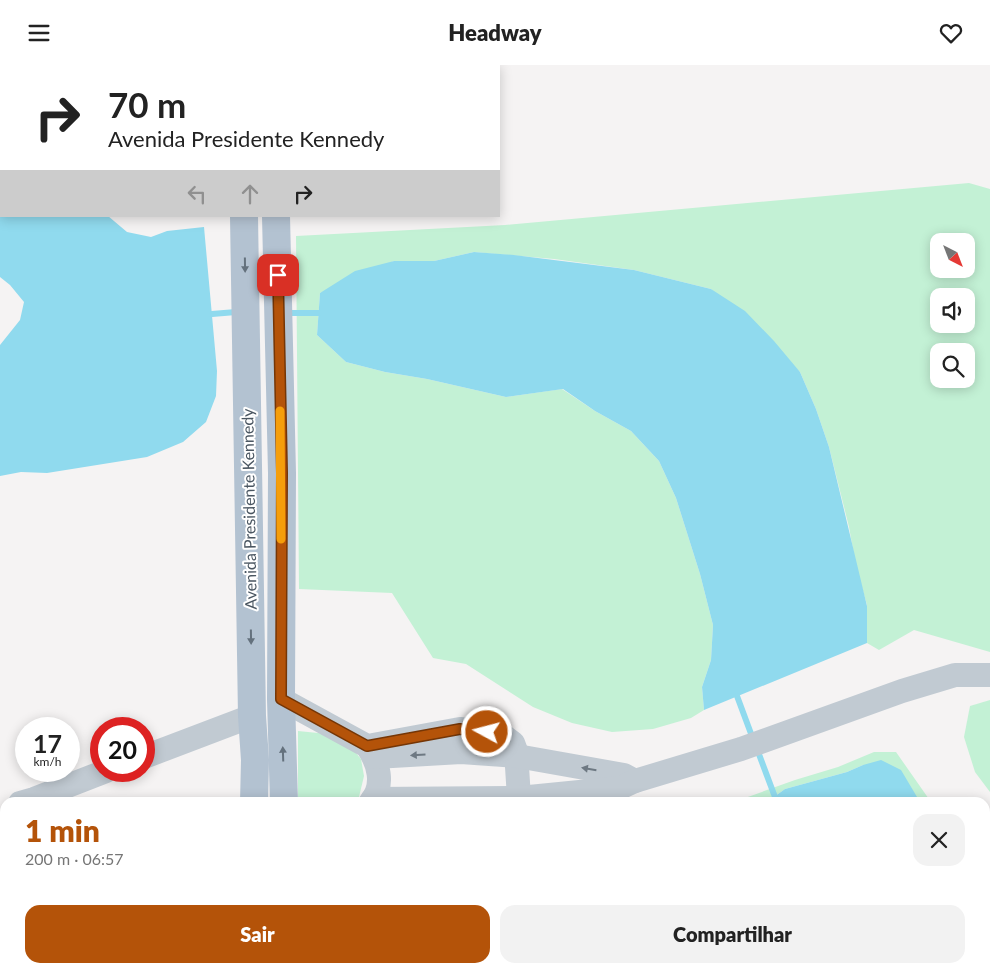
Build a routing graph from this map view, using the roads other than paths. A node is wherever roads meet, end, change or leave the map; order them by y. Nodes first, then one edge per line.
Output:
1 (244, 217) edge
2 (276, 217) edge
3 (990, 675) edge
4 (281, 699) junction
5 (252, 716) junction
6 (371, 751) junction
7 (155, 753) edge
8 (517, 755) junction
9 (90, 777) edge
10 (635, 781) junction
11 (39, 797) edge
12 (254, 797) edge
13 (284, 797) edge
14 (373, 797) edge
15 (517, 797) edge
16 (545, 797) edge

1 -> 5 main road, Avenida Presidente Kennedy
2 - 4 main road, Avenida Presidente Kennedy
3 - 10 street
4 - 6 street
13 -> 4 main road, Avenida Presidente Kennedy
5 - 7 street
5 - 12 main road, Avenida Presidente Kennedy
8 -> 6 street
6 - 14 street
10 -> 8 street
8 - 15 street
9 - 11 street
10 - 16 street

